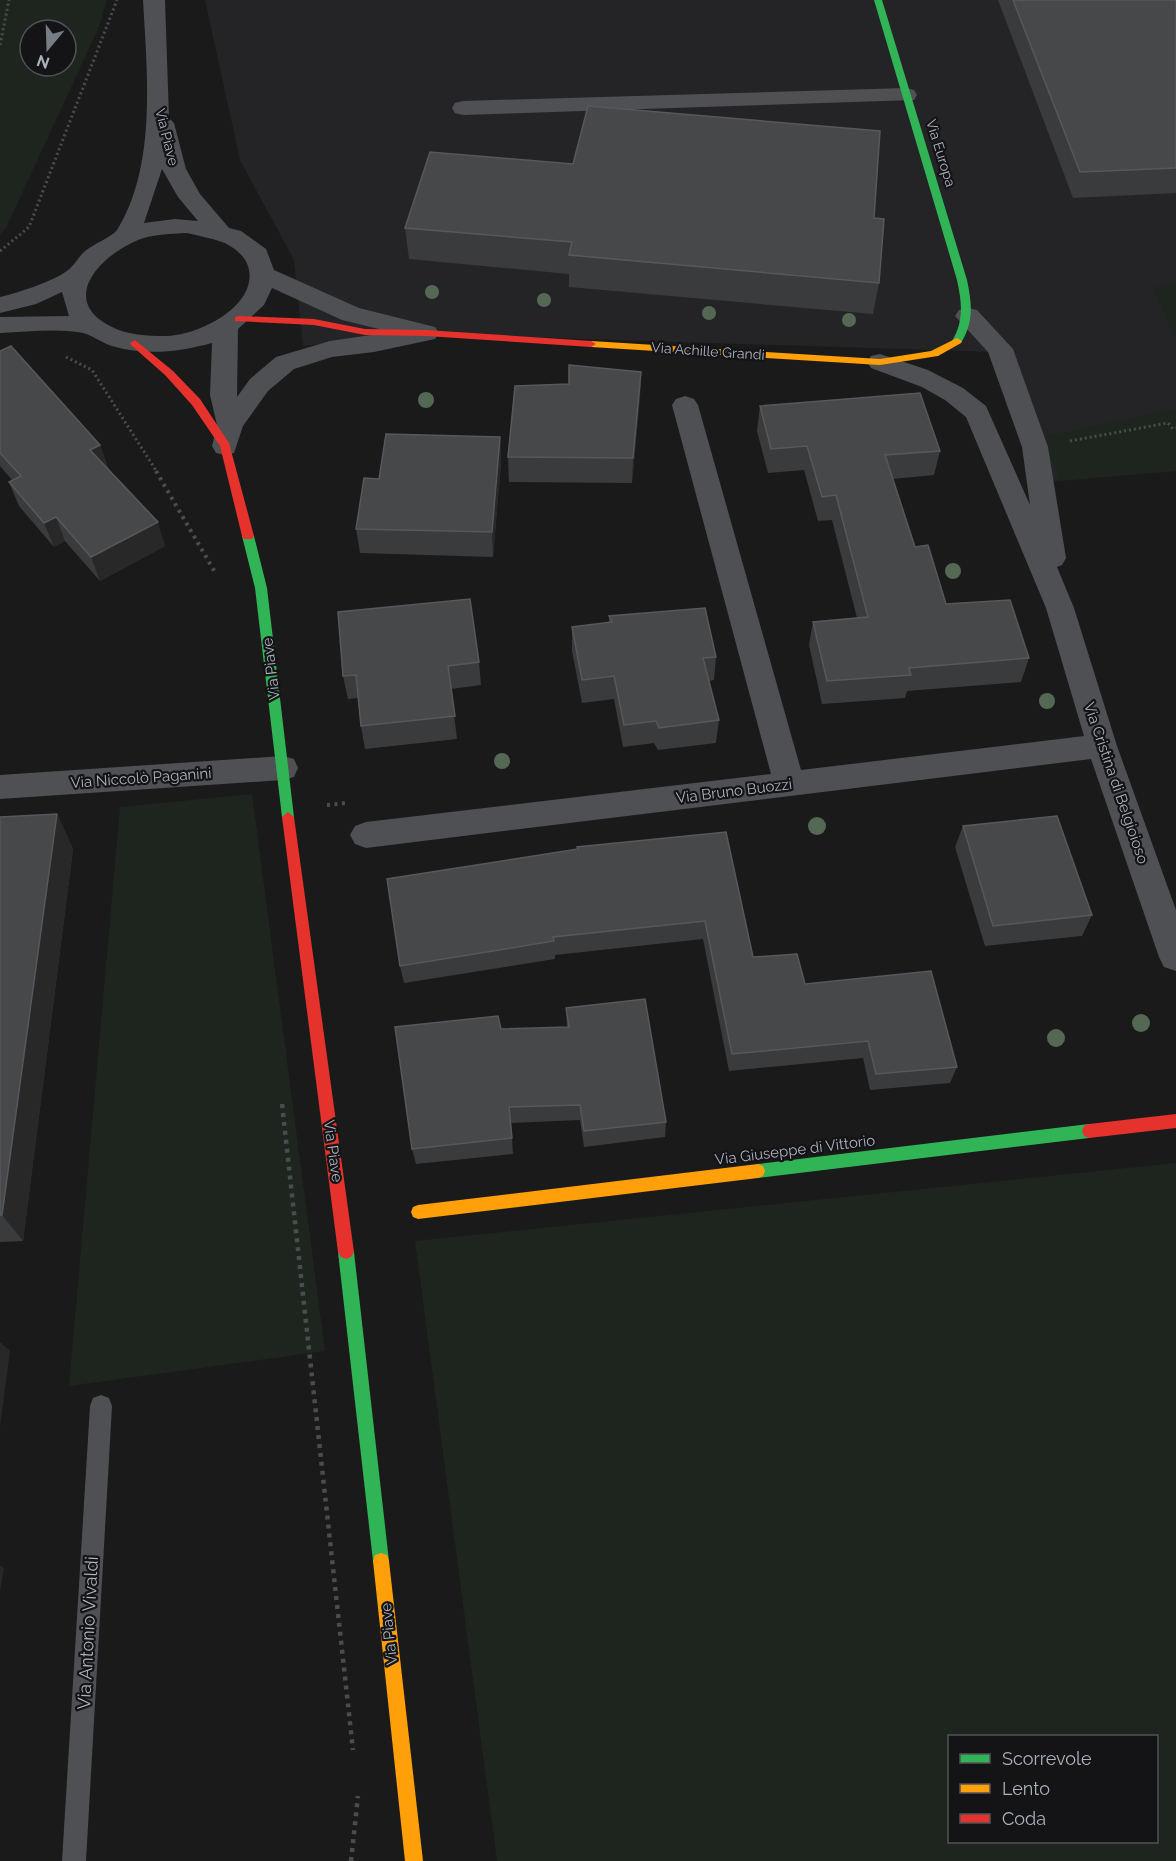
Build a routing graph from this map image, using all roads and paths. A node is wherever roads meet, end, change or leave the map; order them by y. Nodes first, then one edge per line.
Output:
1 (9, 0) edge
2 (117, 0) edge
3 (154, 0) edge
4 (878, 0) edge
5 (0, 45) edge
6 (906, 94) junction
7 (158, 101) junction
8 (463, 108) dead end
9 (219, 231) junction
10 (125, 237) junction
11 (0, 251) edge
12 (79, 275) junction
13 (264, 275) junction
14 (0, 305) edge
15 (968, 316) junction
16 (232, 324) junction
17 (0, 325) edge
18 (91, 326) junction
19 (426, 333) junction
20 (135, 343) junction
21 (62, 355) dead end
22 (925, 358) junction
23 (880, 362) junction
24 (685, 405) dead end
25 (1176, 428) edge
26 (1031, 435) junction
27 (227, 436) junction
28 (218, 578) dead end
29 (1060, 608) junction
30 (1102, 746) junction
31 (283, 768) junction
32 (789, 784) junction
33 (0, 787) edge
34 (366, 835) dead end
35 (1176, 957) edge
36 (281, 1096) dead end
37 (1176, 1121) edge
38 (418, 1212) dead end
39 (101, 1406) dead end
40 (353, 1752) dead end
41 (357, 1787) dead end
42 (74, 1861) edge
43 (351, 1861) edge
44 (414, 1861) edge

1 - 5 path
2 - 11 path
3 - 7 street, Via Piave
4 - 6 street, Via Europa
6 - 8 street
6 - 15 street, Via Europa
7 - 9 street, Via Piave
7 - 10 street, Via Piave
9 - 10 street, Via Piave
9 - 13 street, Via Piave
10 - 12 street, Via Piave
12 - 14 street
12 - 18 street
13 - 16 street, Via Piave
13 - 19 street, Via Achille Grandi
15 - 22 street, Via Achille Grandi
15 - 26 street, Via Cristina di Belgioioso
16 - 19 street, Via Achille Grandi
16 - 20 street, Via Piave
16 - 27 street
17 - 18 street
18 - 20 street, Via Piave
19 - 23 street, Via Achille Grandi
19 - 27 street, Via Achille Grandi
20 - 27 street, Via Piave
21 - 28 path
22 - 23 street, Via Achille Grandi
22 - 26 street
23 - 29 street, Via Cristina di Belgioioso
24 - 32 street
25 - 26 path
26 - 29 street, Via Cristina di Belgioioso
27 - 31 street, Via Piave
29 - 30 street, Via Cristina di Belgioioso
30 - 32 street, Via Bruno Buozzi
30 - 35 street, Via Cristina di Belgioioso
31 - 33 street, Via Niccolò Paganini
31 - 44 street, Via Piave
32 - 34 street, Via Bruno Buozzi
36 - 40 path
37 - 38 street, Via Giuseppe di Vittorio
39 - 42 lane, Via Antonio Vivaldi
41 - 43 path

